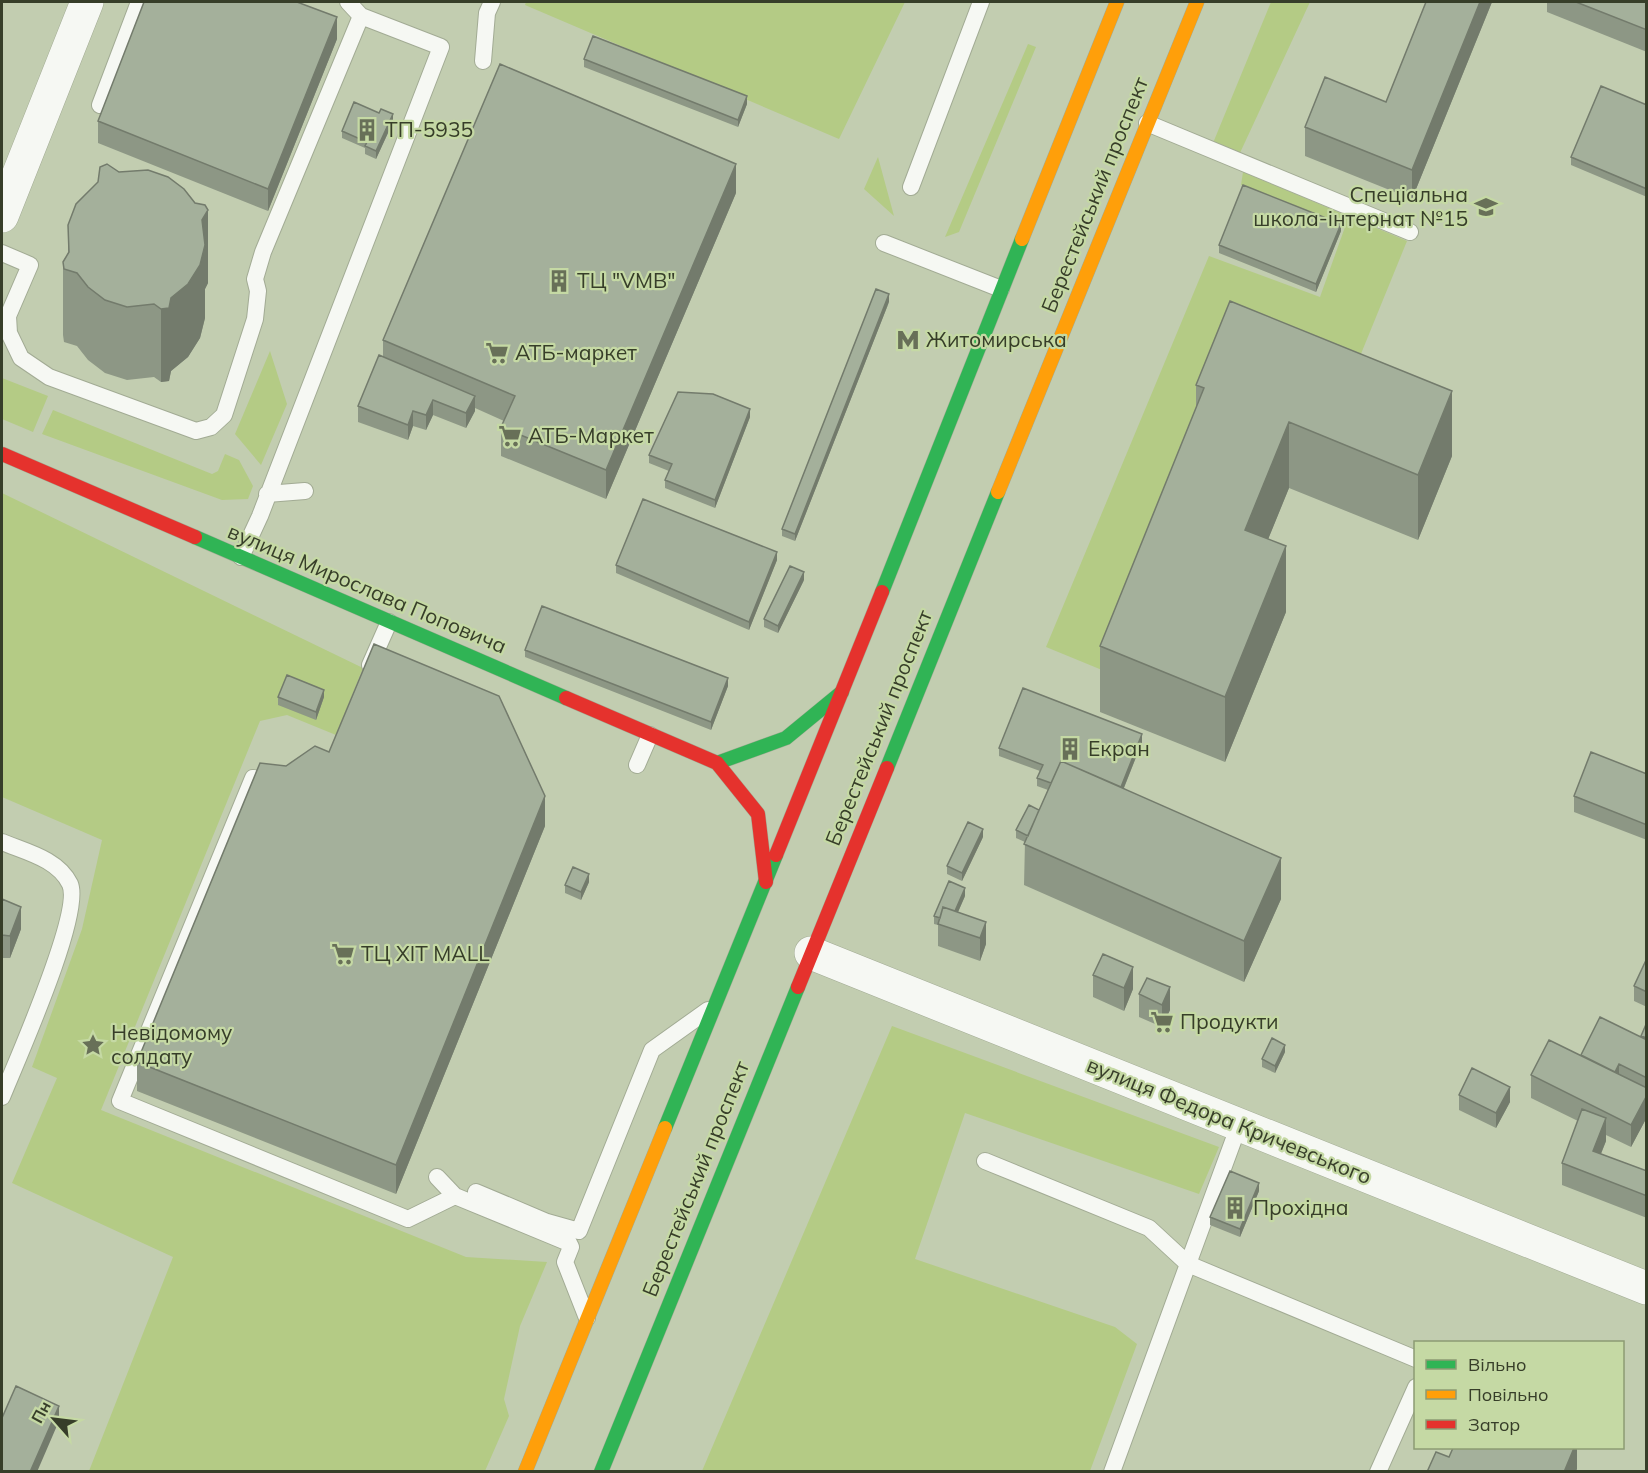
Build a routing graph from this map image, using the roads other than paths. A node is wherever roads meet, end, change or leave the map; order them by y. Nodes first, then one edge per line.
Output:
1 (87, 2) edge
2 (139, 2) edge
3 (348, 2) edge
4 (492, 2) edge
5 (981, 2) edge
6 (1117, 2) edge
7 (1197, 2) edge
8 (361, 16) junction
9 (483, 61) dead end
10 (100, 105) dead end
11 (1147, 123) junction
12 (911, 187) dead end
13 (2, 216) edge
14 (1410, 232) dead end
15 (884, 243) dead end
16 (2, 253) edge
17 (1001, 289) junction
18 (2, 454) edge
19 (305, 491) dead end
20 (267, 494) junction
21 (241, 557) junction
22 (389, 622) junction
23 (364, 678) edge
24 (842, 692) junction
25 (650, 735) junction
26 (717, 763) junction
27 (637, 765) dead end
28 (294, 778) edge
29 (2, 842) edge
30 (765, 882) junction
31 (811, 953) junction
32 (716, 1004) junction
33 (2, 1097) edge
34 (1239, 1125) junction
35 (985, 1161) dead end
36 (437, 1177) dead end
37 (476, 1192) dead end
38 (455, 1196) junction
39 (507, 1211) junction
40 (1188, 1264) junction
41 (1647, 1288) edge
42 (587, 1319) junction
43 (1414, 1358) edge
44 (1414, 1391) edge
45 (525, 1472) edge
46 (601, 1472) edge
47 (1112, 1472) edge
48 (1378, 1472) edge

1 - 13 street
2 - 10 lane
3 - 8 lane
4 - 9 lane
5 - 12 lane
6 - 17 main road
7 - 11 main road, Берестейський проспект
8 - 16 lane
8 - 20 lane
11 - 14 lane
11 - 31 main road, Берестейський проспект
15 - 17 lane
17 - 24 main road
18 - 21 main road, вулиця Мирослава Поповича
19 - 20 lane
20 - 21 lane
21 - 22 main road, вулиця Мирослава Поповича
22 - 23 lane
22 - 25 main road, вулиця Мирослава Поповича
24 - 26 main road
24 - 30 main road
25 - 26 main road, вулиця Мирослава Поповича
25 - 27 lane
26 - 30 main road, вулиця Мирослава Поповича
28 - 38 lane
29 - 33 lane
30 - 32 main road
31 - 34 street, вулиця Федора Кричевського
31 - 46 main road, Берестейський проспект
32 - 39 lane
32 - 42 main road
34 - 40 lane
34 - 41 street, вулиця Федора Кричевського
35 - 40 lane
36 - 38 lane
37 - 39 lane
38 - 39 lane
39 - 42 lane
40 - 43 lane
40 - 47 lane
42 - 45 main road
44 - 48 lane

